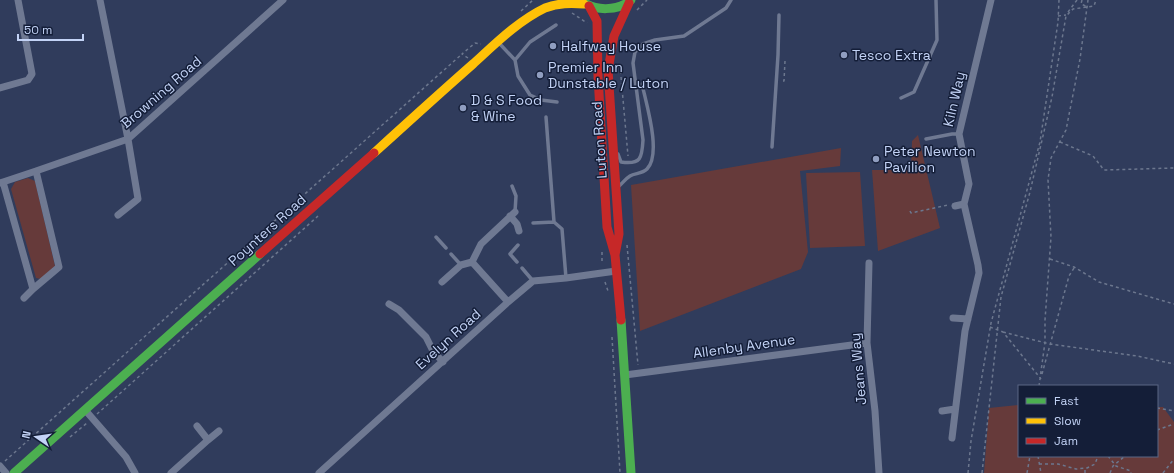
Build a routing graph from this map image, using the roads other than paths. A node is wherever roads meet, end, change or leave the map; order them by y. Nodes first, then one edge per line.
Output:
1 (18, 0) edge
2 (100, 0) edge
3 (283, 0) edge
4 (546, 0) edge
5 (731, 0) edge
6 (936, 0) edge
7 (991, 0) edge
8 (630, 1) edge
9 (585, 4) edge
10 (540, 10) junction
11 (779, 15) dead end
12 (556, 25) dead end
13 (498, 42) junction
14 (515, 60) junction
15 (642, 84) dead end
16 (0, 88) edge
17 (901, 98) dead end
18 (557, 102) dead end
19 (546, 117) dead end
20 (612, 133) junction
21 (959, 134) junction
22 (128, 139) junction
23 (926, 139) dead end
24 (772, 147) dead end
25 (36, 171) junction
26 (1, 182) edge
27 (512, 186) dead end
28 (616, 188) junction
29 (964, 204) junction
30 (954, 206) road end
31 (513, 214) junction
32 (118, 216) dead end
33 (554, 222) junction
34 (533, 223) dead end
35 (519, 231) dead end
36 (436, 237) dead end
37 (518, 245) dead end
38 (446, 248) dead end
39 (451, 254) dead end
40 (615, 255) junction
41 (472, 262) junction
42 (517, 262) dead end
43 (869, 263) dead end
44 (461, 265) junction
45 (522, 268) dead end
46 (616, 271) junction
47 (566, 278) junction
48 (533, 281) junction
49 (442, 282) dead end
50 (33, 289) junction
51 (24, 298) dead end
52 (508, 302) junction
53 (389, 304) dead end
54 (953, 318) dead end
55 (968, 319) junction
56 (867, 343) junction
57 (443, 362) junction
58 (625, 375) junction
59 (955, 408) junction
60 (86, 410) junction
61 (942, 411) dead end
62 (197, 426) dead end
63 (219, 431) dead end
64 (952, 438) dead end
65 (208, 440) junction
66 (3, 463) edge
67 (6, 473) edge
68 (14, 473) edge
69 (134, 473) edge
70 (171, 473) edge
71 (319, 473) edge
72 (631, 473) edge
73 (879, 473) edge

1 - 16 street
2 - 22 street
3 - 22 street, Browning Road
4 - 10 main road, Poynters Road
5 - 20 lane
6 - 17 lane
7 - 21 street, Kiln Way
8 - 9 main road, Poynters Road
8 - 20 main road, Luton Road
9 - 10 main road, Poynters Road
9 - 40 main road, Luton Road
10 - 13 main road, Poynters Road
11 - 24 lane
12 - 14 lane
13 - 14 lane
13 - 60 main road, Poynters Road
14 - 18 lane
15 - 28 lane
19 - 33 lane
20 - 28 main road, Luton Road
21 - 23 lane
21 - 29 street, Kiln Way
22 - 25 street, Browning Road
22 - 32 street
25 - 26 street, Browning Road
25 - 50 street
26 - 50 street, Browning Road
27 - 31 lane
28 - 40 main road, Luton Road
29 - 30 street
29 - 55 street, Kiln Way
31 - 35 street
31 - 41 street
33 - 34 lane
33 - 47 lane
36 - 38 lane
37 - 42 lane
39 - 44 lane
40 - 46 main road, Luton Road
41 - 44 street
41 - 52 street
43 - 56 street, Jeans Way
44 - 49 street
45 - 48 lane
46 - 47 street
46 - 58 main road, Luton Road
47 - 48 street
48 - 52 street, Evelyn Road
50 - 51 street
52 - 57 street, Evelyn Road
53 - 57 street
54 - 55 street
55 - 59 street, Kiln Way
56 - 58 street, Allenby Avenue
56 - 73 street, Jeans Way
57 - 71 street, Evelyn Road
58 - 72 main road, Luton Road
59 - 61 street
59 - 64 street, Kiln Way
60 - 68 main road, Poynters Road
60 - 69 street
62 - 65 street
63 - 65 street
65 - 70 street
66 - 67 street

